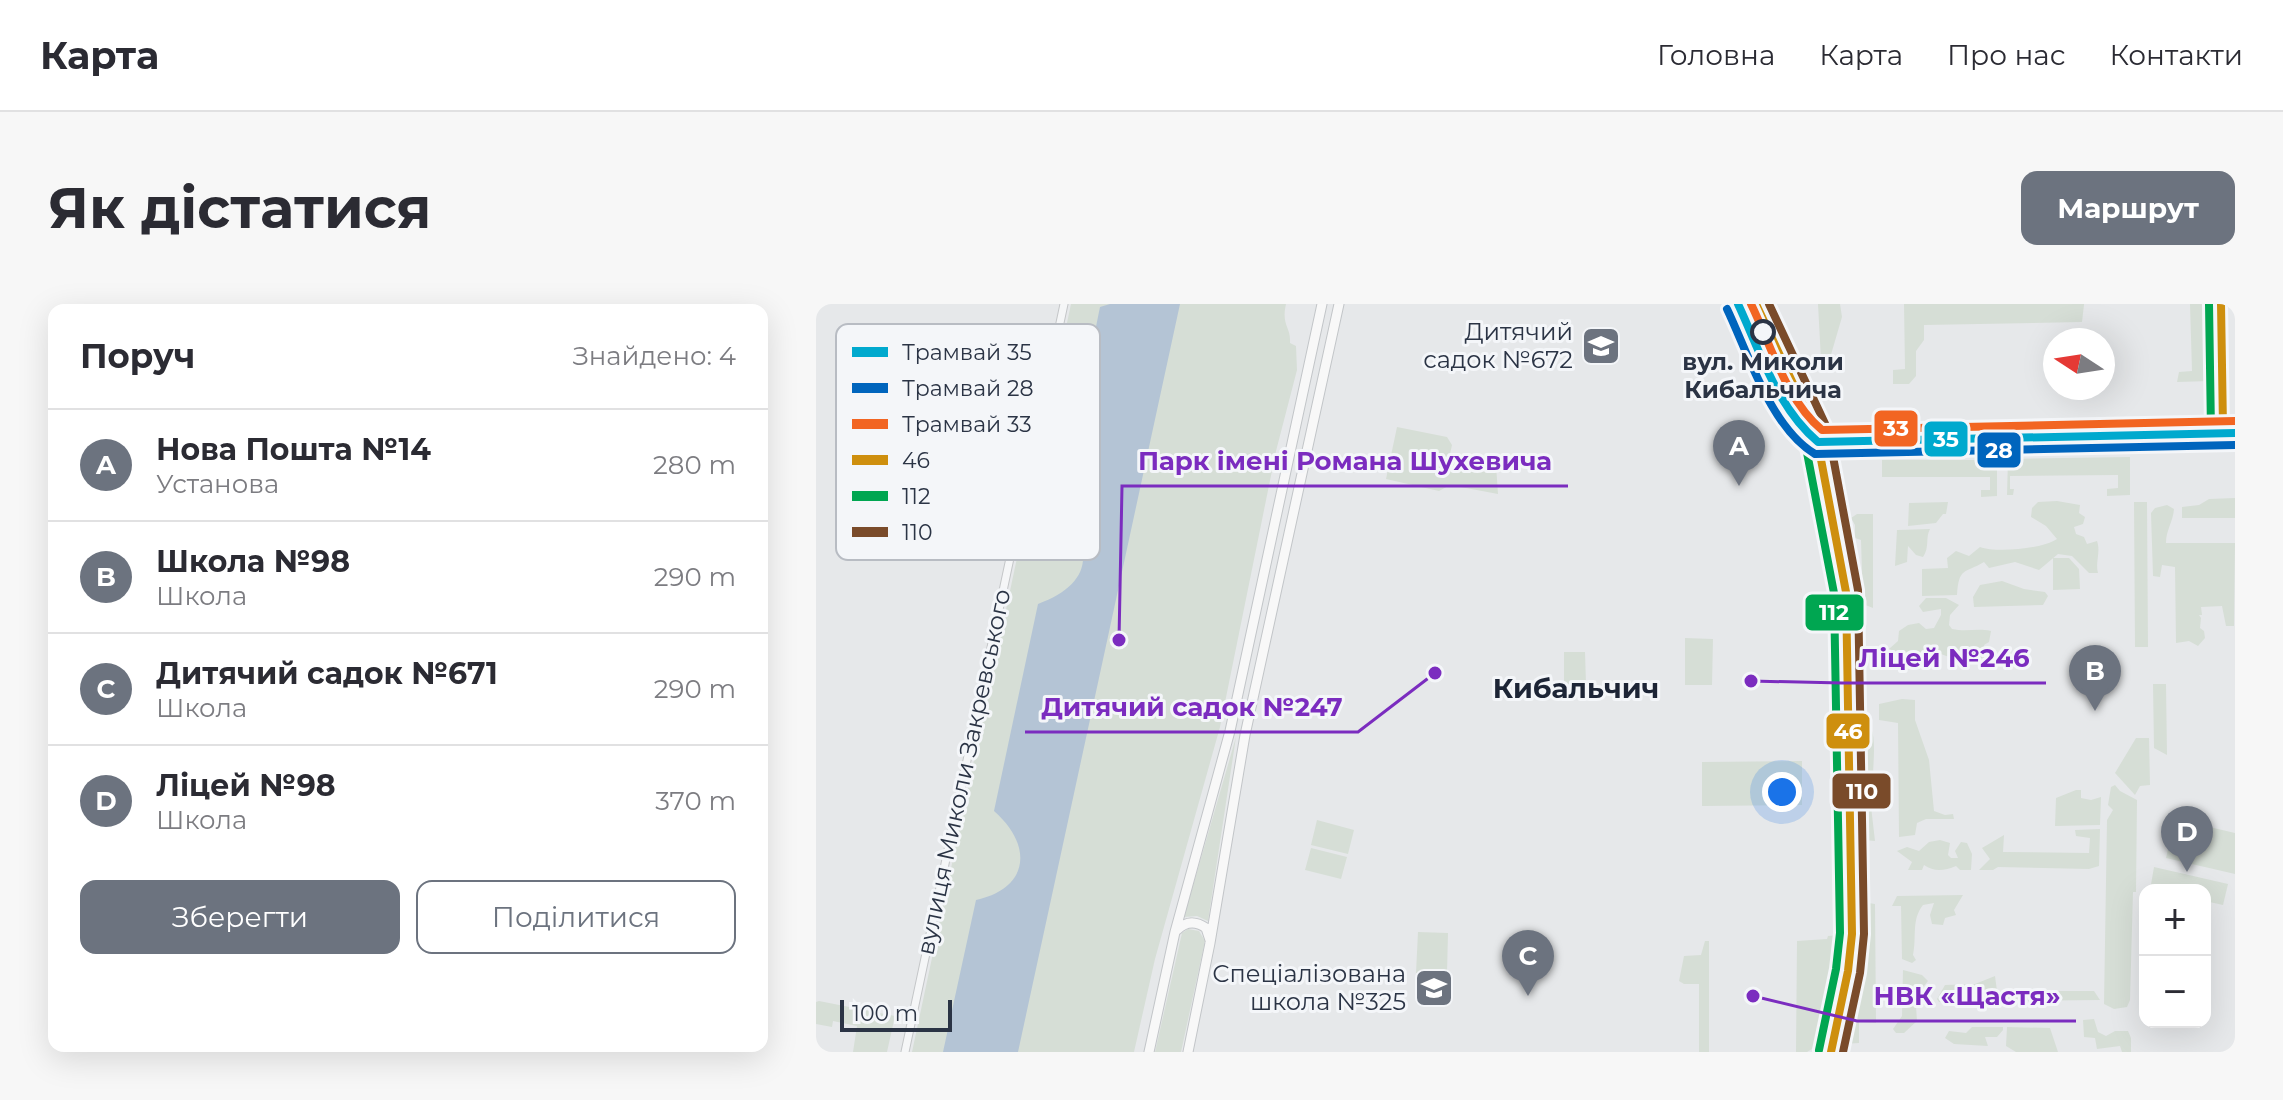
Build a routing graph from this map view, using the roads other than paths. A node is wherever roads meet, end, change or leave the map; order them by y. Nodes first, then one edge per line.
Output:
1 (1064, 304) edge
2 (1322, 304) edge
3 (1339, 304) edge
4 (1756, 304) edge
5 (2221, 304) edge
6 (1060, 324) edge
7 (2223, 427) junction
8 (2235, 427) edge
9 (1816, 433) junction
10 (2235, 439) edge
11 (2223, 440) junction
12 (1819, 449) junction
13 (1010, 560) edge
14 (1175, 932) junction
15 (1210, 943) junction
16 (905, 1052) edge
17 (1149, 1052) edge
18 (1188, 1052) edge
19 (1831, 1052) edge

1 - 6 street, вулиця Миколи Закревського
2 - 14 main road
3 - 15 main road
4 - 9 street
5 - 7 street
7 - 8 street
7 - 9 street
7 - 11 street
9 - 12 street
10 - 11 street
11 - 12 street
12 - 19 street
13 - 16 street, вулиця Миколи Закревського
14 - 15 main road
14 - 17 main road
15 - 18 main road

